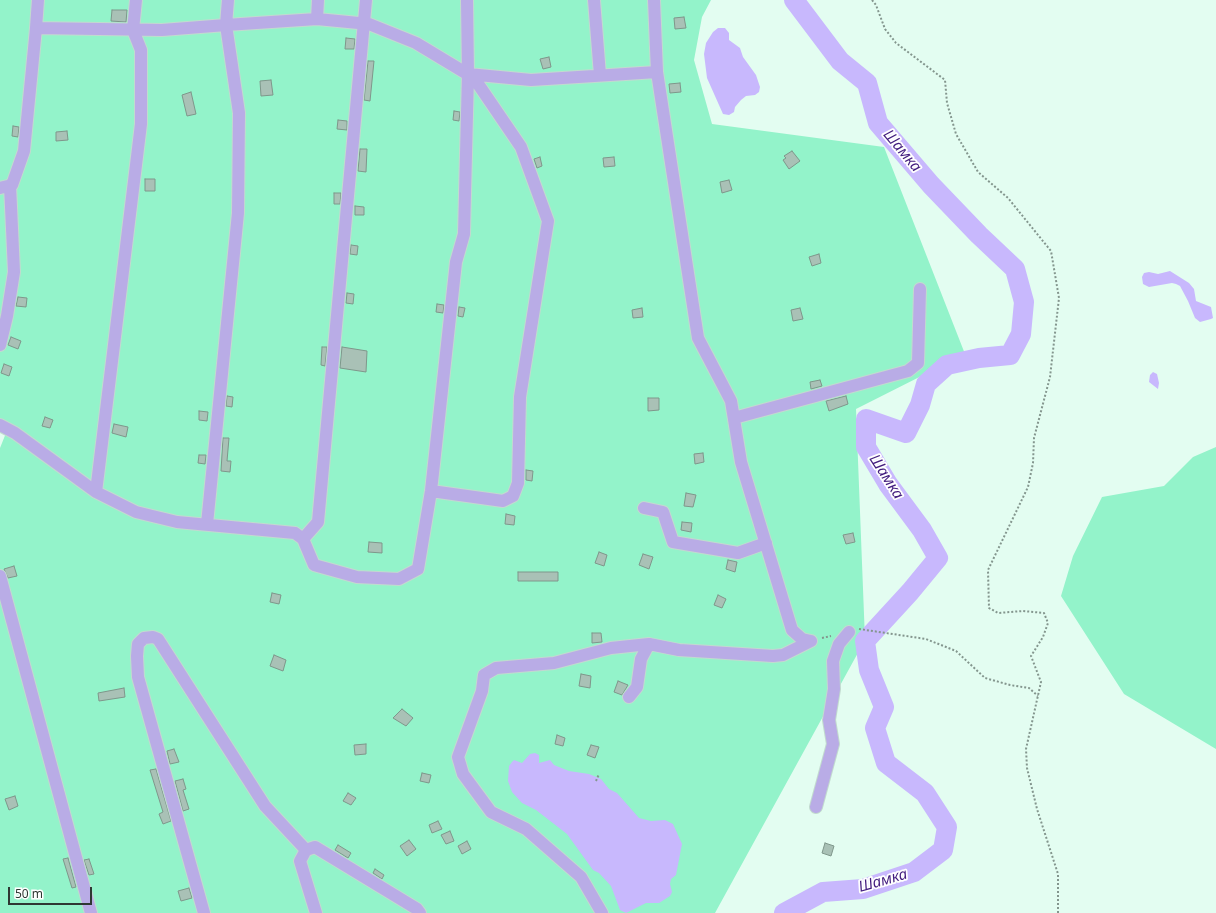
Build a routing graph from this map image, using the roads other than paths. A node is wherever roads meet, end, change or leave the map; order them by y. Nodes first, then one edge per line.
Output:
1 (38, 0) edge
2 (136, 0) edge
3 (228, 0) edge
4 (318, 0) edge
5 (366, 0) edge
6 (467, 0) edge
7 (594, 0) edge
8 (654, 0) edge
9 (317, 20) junction
10 (364, 24) junction
11 (226, 25) junction
12 (36, 28) junction
13 (133, 30) junction
14 (657, 72) junction
15 (468, 74) junction
16 (600, 75) junction
17 (5, 187) edge
18 (920, 289) dead end
19 (0, 345) edge
20 (734, 418) junction
21 (0, 425) edge
22 (431, 491) junction
23 (96, 492) junction
24 (644, 508) dead end
25 (207, 524) junction
26 (303, 539) junction
27 (766, 543) junction
28 (0, 576) edge
29 (849, 632) road end
30 (649, 644) junction
31 (629, 697) dead end
32 (816, 807) dead end
33 (306, 850) junction
34 (91, 913) edge
35 (204, 913) edge
36 (316, 913) edge
37 (420, 913) edge
38 (602, 913) edge

1 - 12 lane
2 - 13 lane
3 - 11 lane
4 - 9 lane
5 - 10 lane
6 - 15 lane
7 - 16 lane
8 - 14 lane
9 - 10 lane
9 - 11 lane
10 - 15 lane
10 - 26 lane
11 - 13 lane
11 - 25 lane
12 - 13 lane
12 - 17 lane
13 - 23 lane
14 - 16 lane
14 - 20 lane
15 - 16 lane
15 - 22 lane
15 - 22 lane
17 - 19 lane
18 - 20 lane
20 - 27 lane
21 - 23 lane
22 - 26 lane
23 - 25 lane
24 - 27 lane
25 - 26 lane
27 - 30 lane
28 - 34 lane
29 - 32 lane
30 - 31 lane
30 - 38 lane
33 - 35 lane
33 - 36 lane
33 - 37 lane

